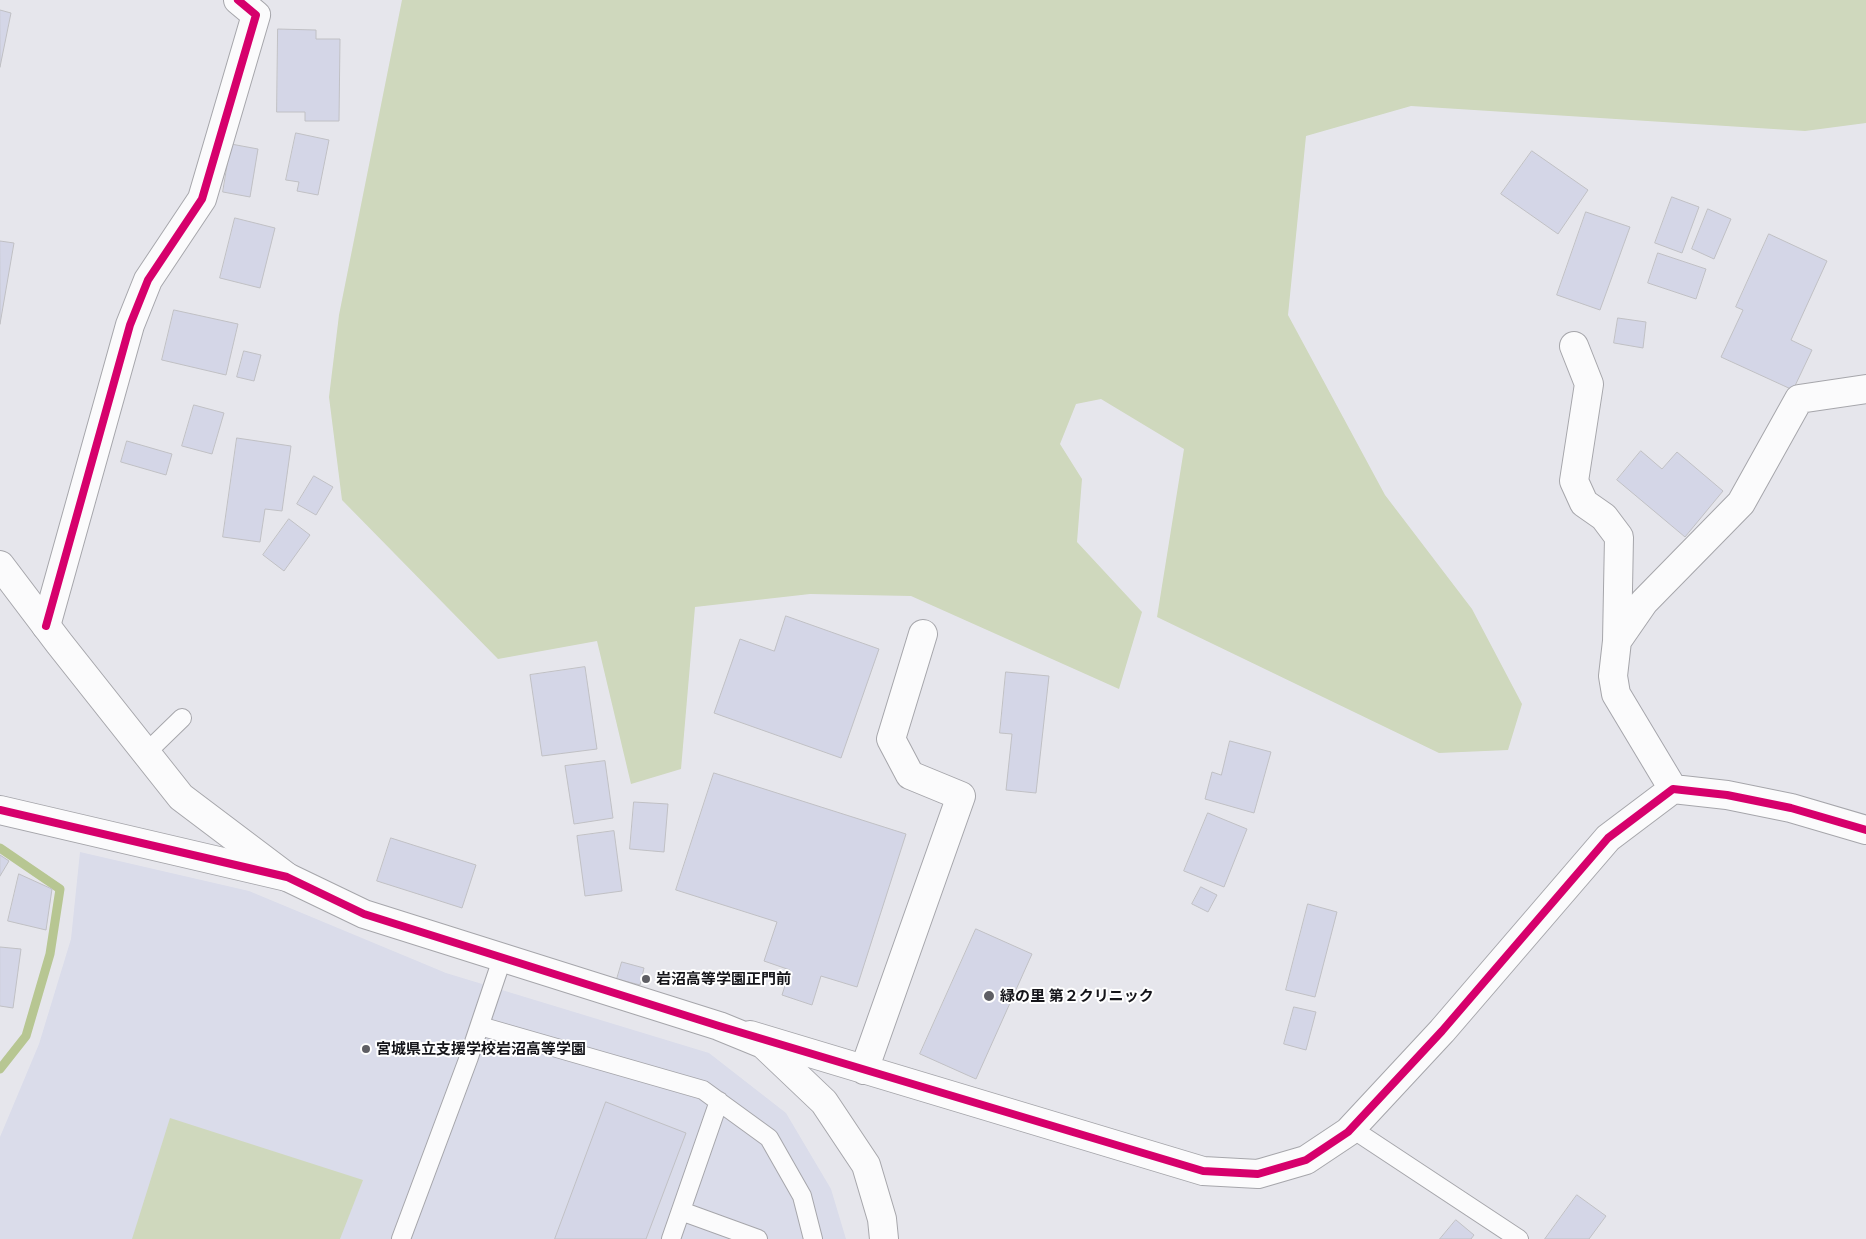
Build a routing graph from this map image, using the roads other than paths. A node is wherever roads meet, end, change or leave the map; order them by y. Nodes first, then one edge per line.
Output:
1 (238, 0) edge
2 (1574, 346) dead end
3 (1866, 389) edge
4 (0, 565) edge
5 (46, 626) junction
6 (923, 634) dead end
7 (1617, 641) junction
8 (182, 718) dead end
9 (146, 753) junction
10 (1673, 789) junction
11 (0, 810) edge
12 (1866, 830) edge
13 (287, 878) junction
14 (503, 956) junction
15 (480, 1026) junction
16 (720, 1026) junction
17 (864, 1070) junction
18 (719, 1101) junction
19 (1351, 1128) junction
20 (681, 1211) junction
21 (401, 1239) edge
22 (672, 1239) edge
23 (758, 1239) edge
24 (813, 1239) edge
25 (884, 1239) edge
26 (1519, 1239) edge

1 - 5 street
2 - 7 street
3 - 7 street
4 - 5 street
5 - 9 street
6 - 17 street
7 - 10 street
8 - 9 lane
9 - 13 street
10 - 12 street
10 - 19 street
11 - 13 street
13 - 14 street
14 - 15 lane
14 - 16 street
15 - 18 lane
15 - 21 lane
16 - 17 street
16 - 25 street
17 - 19 street
18 - 20 lane
18 - 24 lane
19 - 26 lane
20 - 22 lane
20 - 23 lane

